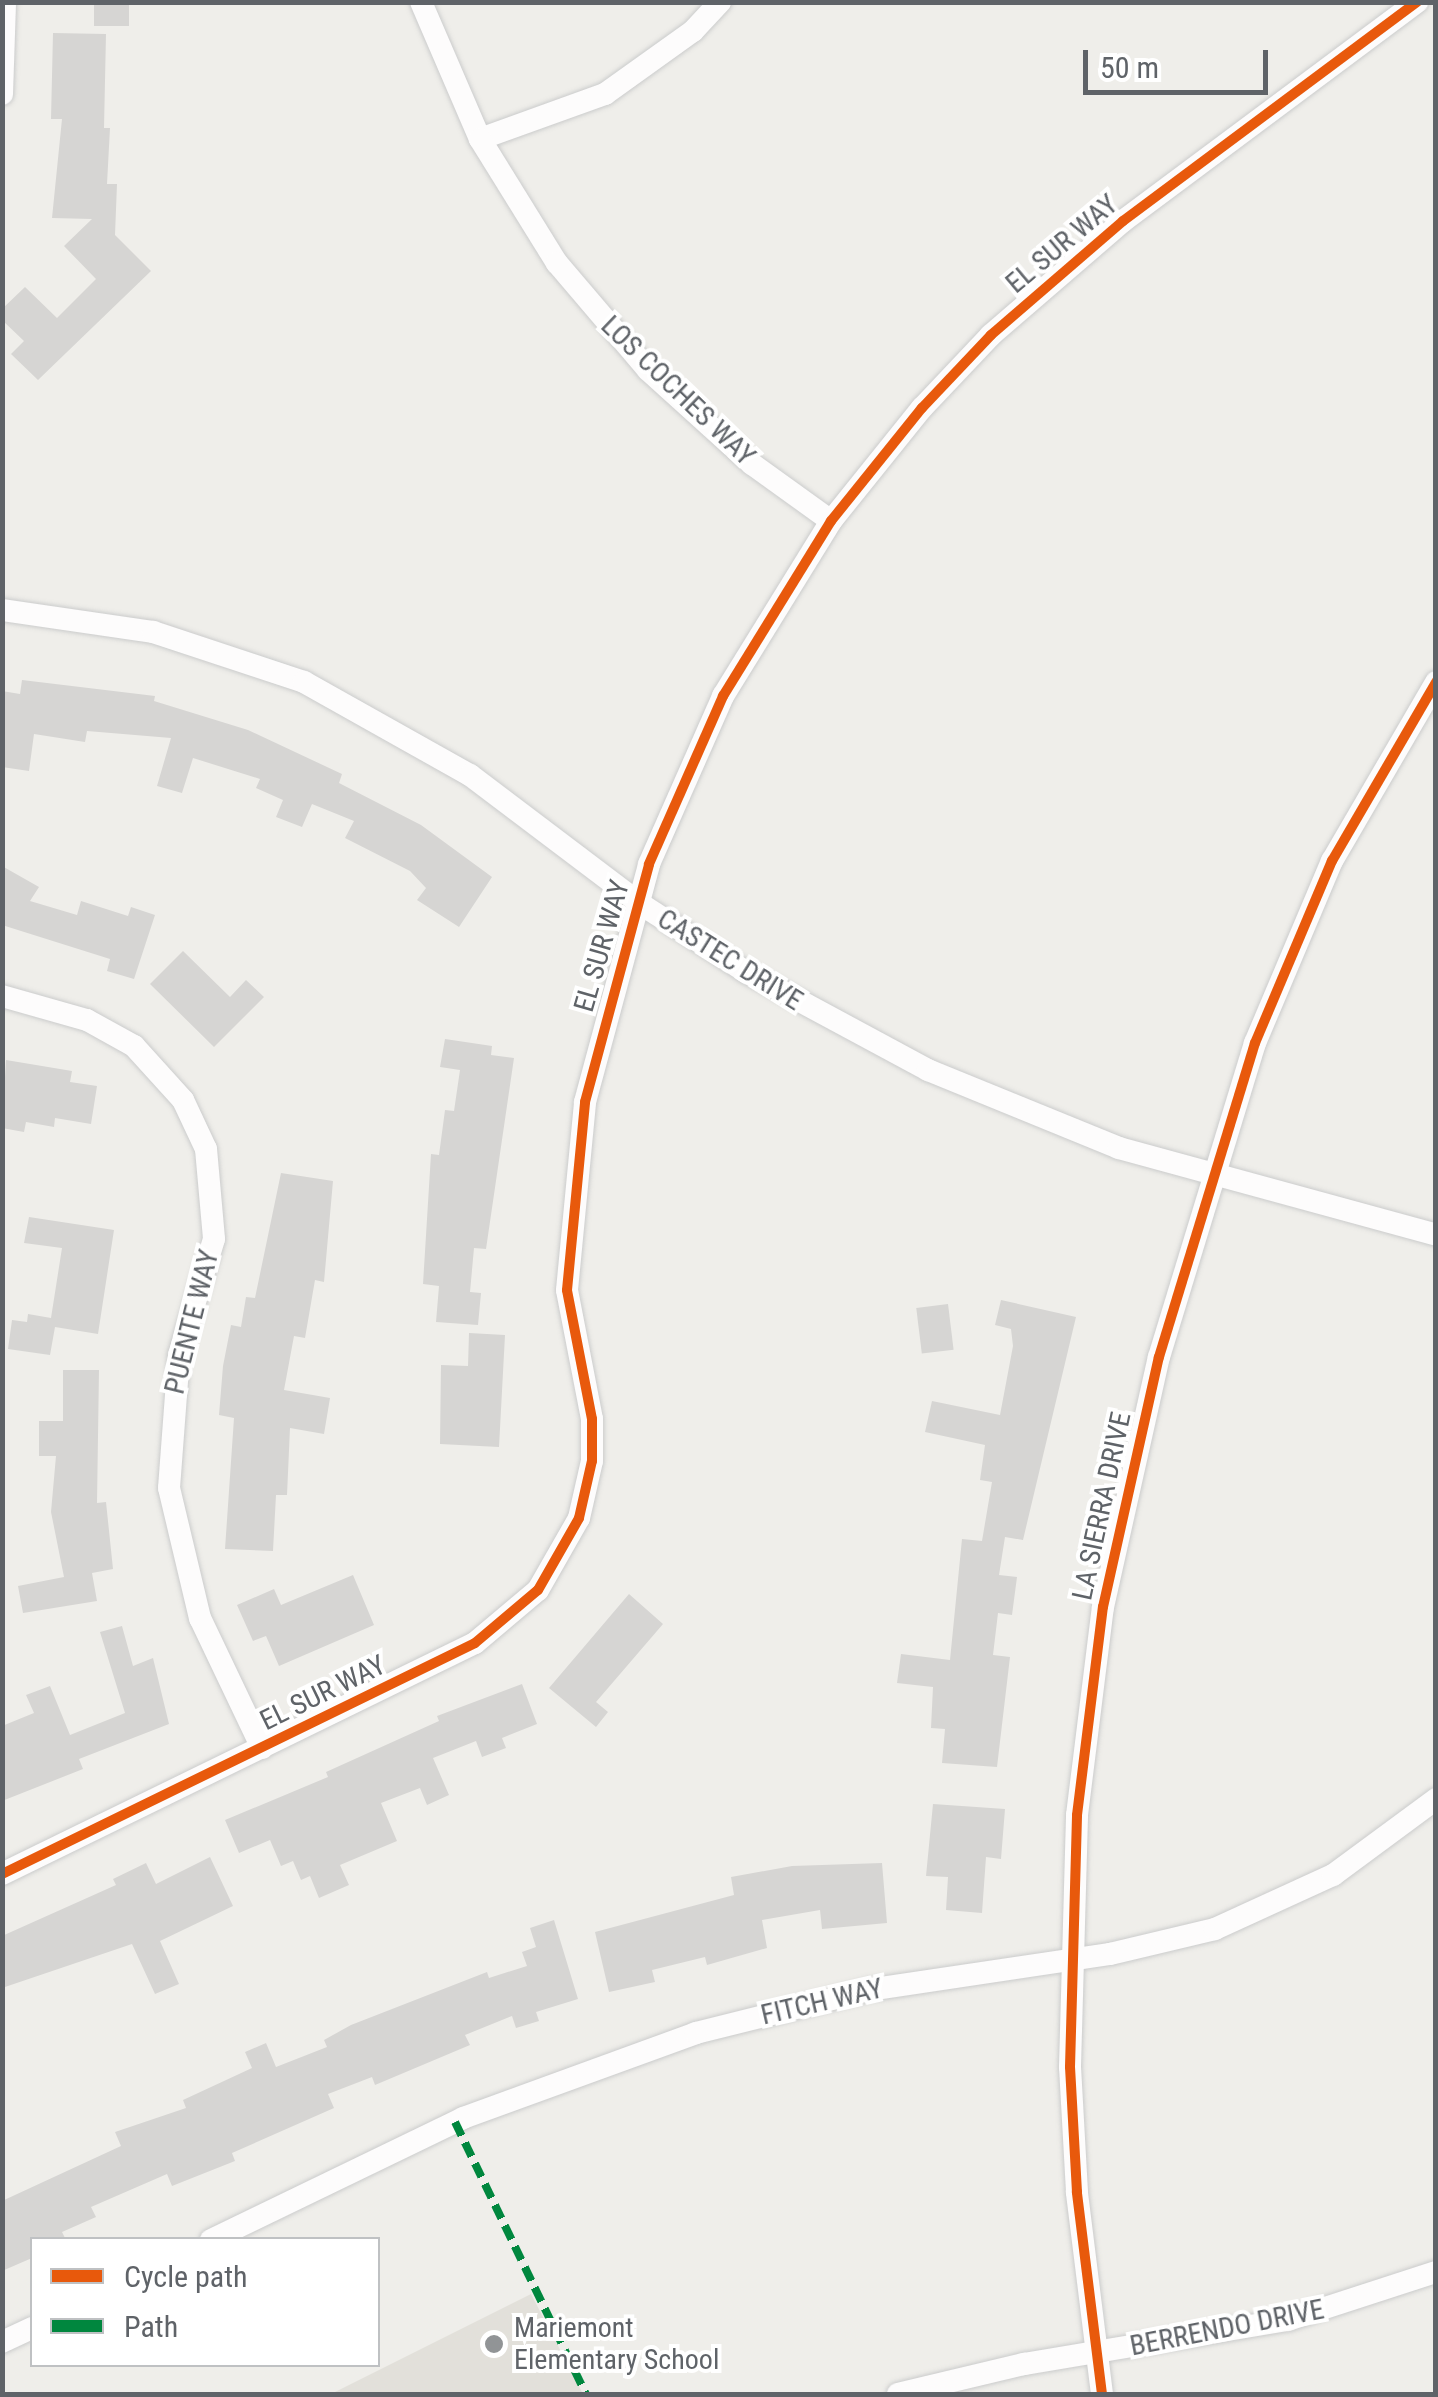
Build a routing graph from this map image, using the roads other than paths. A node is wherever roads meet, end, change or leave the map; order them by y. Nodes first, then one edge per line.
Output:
1 (5, 2) edge
2 (420, 2) edge
3 (720, 2) edge
4 (1416, 2) edge
5 (2, 94) edge
6 (480, 139) junction
7 (831, 521) junction
8 (2, 610) edge
9 (1436, 682) edge
10 (639, 902) junction
11 (2, 996) edge
12 (1212, 1178) junction
13 (1436, 1236) edge
14 (262, 1748) junction
15 (1436, 1799) edge
16 (2, 1874) edge
17 (1070, 1959) junction
18 (218, 2237) edge
19 (1436, 2272) edge
20 (30, 2329) edge
21 (2, 2342) edge
22 (1095, 2352) junction
23 (898, 2394) edge
24 (1102, 2394) edge

1 - 5 street
2 - 6 street, LOS COCHES WAY
3 - 6 street
4 - 7 street, EL SUR WAY
6 - 7 street, LOS COCHES WAY
7 - 10 street, EL SUR WAY
8 - 10 street, CASTEC DRIVE
9 - 12 street, LA SIERRA DRIVE
10 - 12 street, CASTEC DRIVE
10 - 14 street, EL SUR WAY
11 - 14 street, PUENTE WAY
12 - 13 street, CASTEC DRIVE
12 - 17 street, LA SIERRA DRIVE
14 - 16 street, EL SUR WAY
15 - 17 street, FITCH WAY
17 - 18 street, FITCH WAY
17 - 22 street, LA SIERRA DRIVE
19 - 22 street, BERRENDO DRIVE
20 - 21 street
22 - 23 street, BERRENDO DRIVE
22 - 24 street, LA SIERRA DRIVE

